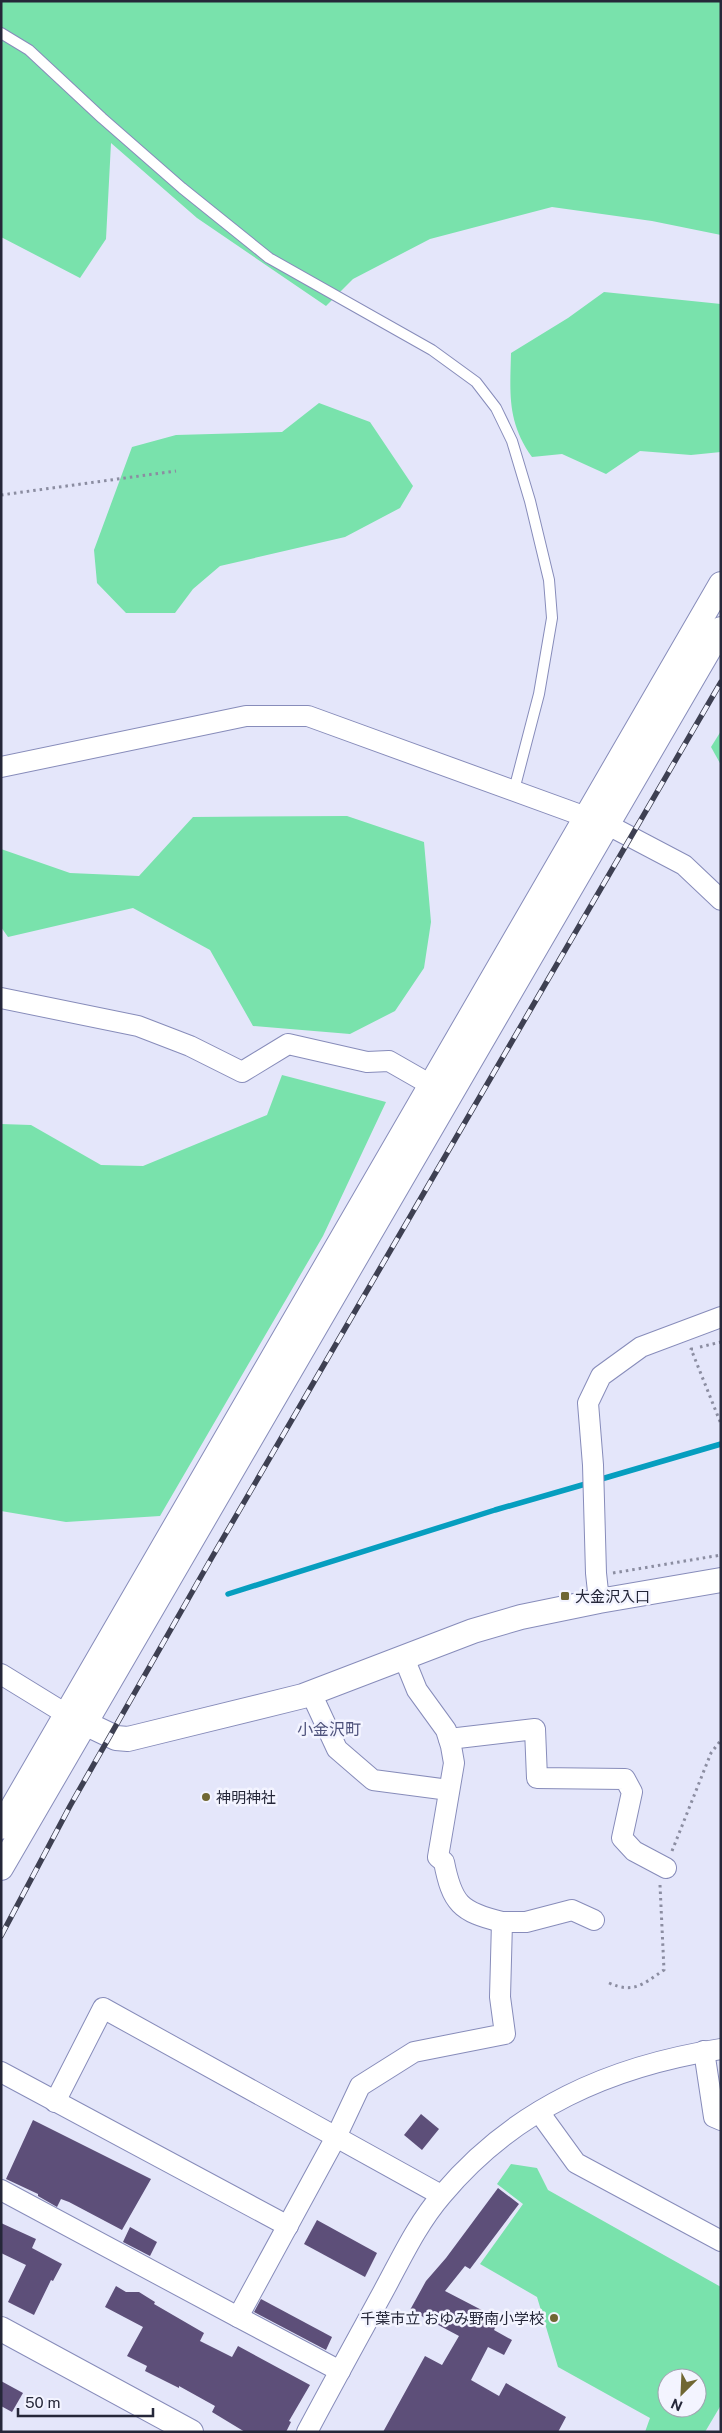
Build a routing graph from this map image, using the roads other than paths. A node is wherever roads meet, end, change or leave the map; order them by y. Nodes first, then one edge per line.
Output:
1 (1, 33) edge
2 (721, 584) edge
3 (721, 629) edge
4 (1, 767) edge
5 (514, 790) junction
6 (597, 820) junction
7 (721, 900) edge
8 (1, 998) edge
9 (431, 1085) junction
10 (721, 1318) edge
11 (721, 1580) edge
12 (599, 1601) junction
13 (404, 1658) junction
14 (1, 1674) edge
15 (312, 1693) junction
16 (76, 1719) junction
17 (449, 1739) junction
18 (449, 1790) junction
19 (1, 1827) edge
20 (1, 1868) edge
21 (666, 1868) dead end
22 (594, 1920) dead end
23 (502, 1922) junction
24 (712, 2050) edge
25 (1, 2072) edge
26 (55, 2102) junction
27 (539, 2112) junction
28 (721, 2120) edge
29 (336, 2137) junction
30 (1, 2190) edge
31 (441, 2195) junction
32 (288, 2226) junction
33 (721, 2241) edge
34 (238, 2317) junction
35 (1, 2329) edge
36 (340, 2371) junction
37 (191, 2432) edge
38 (307, 2432) edge

1 - 5 lane
2 - 6 street
3 - 6 street
4 - 5 street
5 - 6 street
6 - 7 street
6 - 9 street
6 - 16 street
8 - 9 street
9 - 16 street
10 - 12 street
11 - 12 street
12 - 13 street
13 - 15 street
13 - 17 street
14 - 16 street
15 - 16 street
15 - 18 street
16 - 19 street
16 - 20 street
17 - 18 street
17 - 21 street
18 - 23 street
22 - 23 street
23 - 29 street
24 - 27 street
24 - 28 street
25 - 26 street
26 - 29 street
26 - 32 street
27 - 31 street
27 - 33 street
29 - 31 street
29 - 32 street
30 - 34 street
31 - 36 street
32 - 34 street
34 - 36 street
35 - 37 street
36 - 38 street

